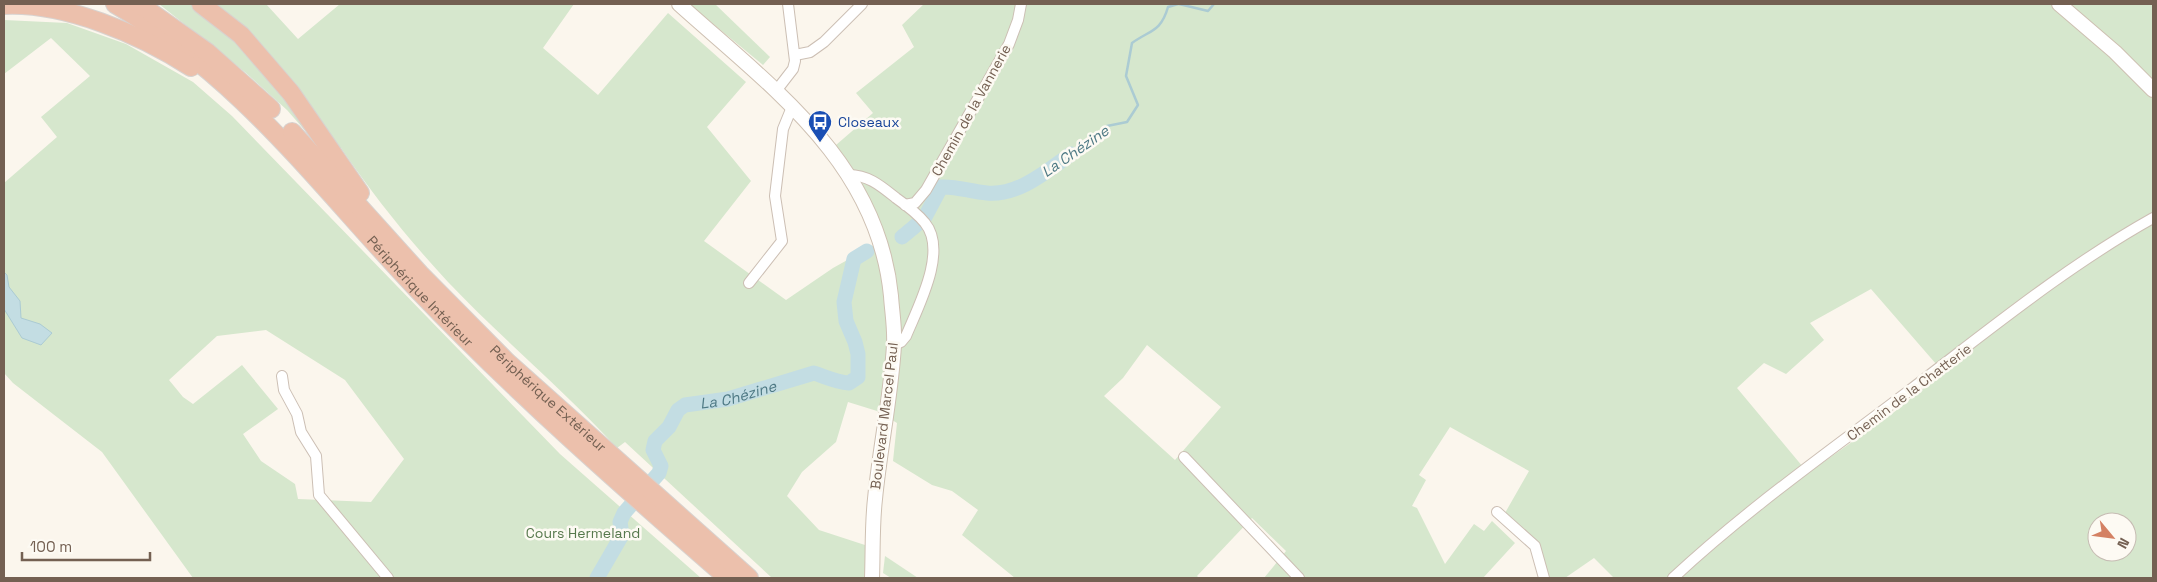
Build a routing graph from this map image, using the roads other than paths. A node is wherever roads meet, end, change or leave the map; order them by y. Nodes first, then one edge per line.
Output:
1 (115, 4) edge
2 (138, 4) edge
3 (201, 4) edge
4 (679, 4) edge
5 (788, 4) edge
6 (862, 4) edge
7 (1021, 4) edge
8 (2058, 4) edge
9 (4, 5) edge
10 (795, 55) junction
11 (2153, 90) edge
12 (776, 91) junction
13 (235, 92) junction
14 (792, 107) junction
15 (849, 175) junction
16 (905, 205) junction
17 (2153, 218) edge
18 (372, 222) junction
19 (749, 282) dead end
20 (894, 345) junction
21 (282, 376) dead end
22 (1184, 457) dead end
23 (607, 462) junction
24 (664, 512) junction
25 (1497, 512) dead end
26 (388, 578) edge
27 (728, 578) edge
28 (750, 578) edge
29 (872, 578) edge
30 (1299, 578) edge
31 (1544, 578) edge
32 (1673, 578) edge

1 - 13 highway, Périphérique Intérieur
2 - 18 highway, Périphérique Extérieur
3 - 18 highway
4 - 12 street, Boulevard Marcel Paul
5 - 10 street
6 - 10 street
7 - 16 street, Chemin de la Vannerie
8 - 11 street
9 - 13 highway
10 - 12 street
12 - 14 street, Boulevard Marcel Paul
13 - 23 highway, Périphérique Intérieur
14 - 15 street, Boulevard Marcel Paul
14 - 19 street
15 - 16 street
15 - 20 street, Boulevard Marcel Paul
16 - 20 street
17 - 32 street, Chemin de la Chatterie
18 - 23 highway, Périphérique Extérieur
20 - 29 street, Boulevard Marcel Paul
21 - 26 street
22 - 30 street
23 - 24 highway, Périphérique Intérieur
24 - 27 highway, Périphérique Intérieur
24 - 28 highway
25 - 31 street

